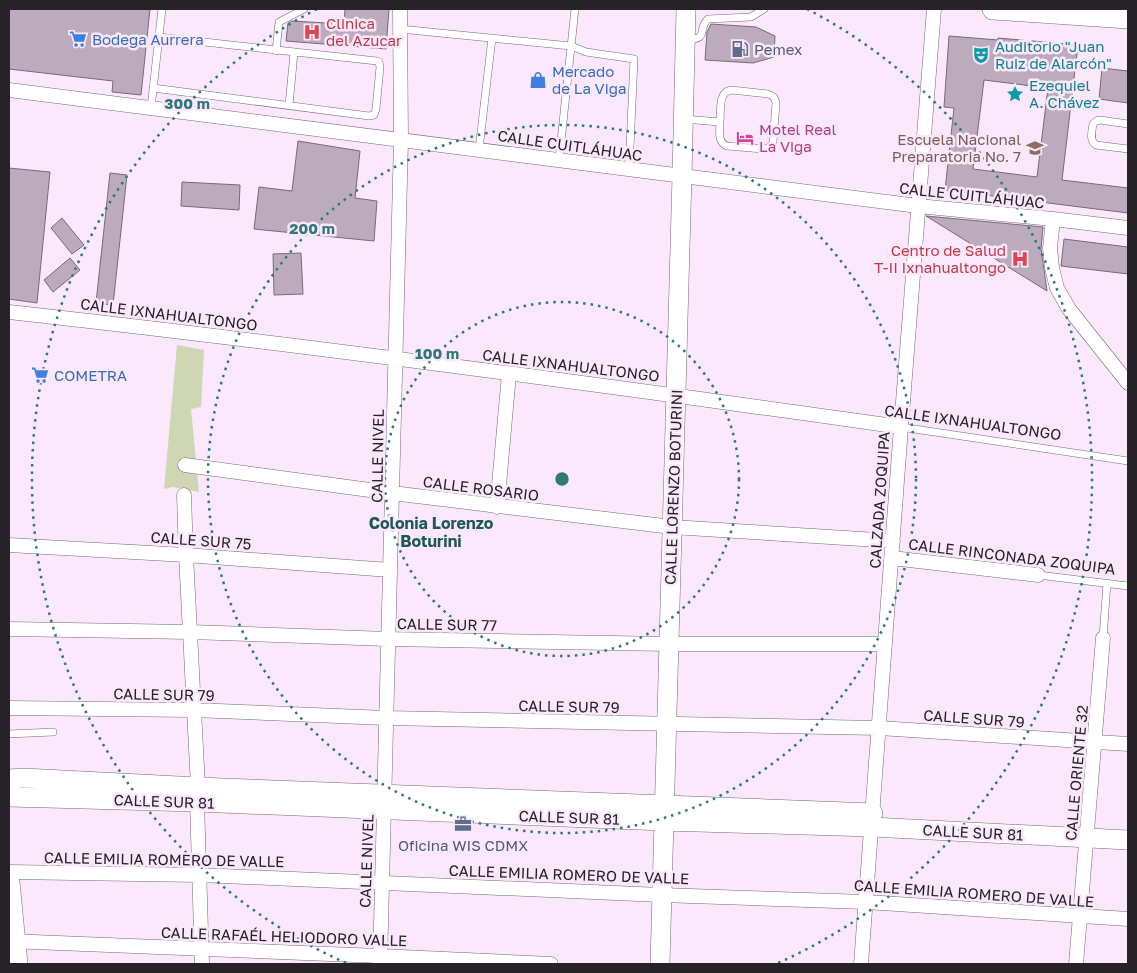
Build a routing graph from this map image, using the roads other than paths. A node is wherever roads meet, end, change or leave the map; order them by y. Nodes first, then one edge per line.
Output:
1 (162, 9) edge
2 (304, 9) edge
3 (400, 9) edge
4 (575, 9) edge
5 (686, 9) edge
6 (764, 9) edge
7 (934, 9) edge
8 (1003, 9) edge
9 (1128, 18) edge
10 (399, 28) junction
11 (159, 37) junction
12 (492, 38) junction
13 (685, 39) junction
14 (571, 46) junction
15 (276, 51) junction
16 (294, 53) junction
17 (153, 88) junction
18 (9, 90) edge
19 (289, 106) junction
20 (151, 108) junction
21 (684, 119) junction
22 (720, 122) junction
23 (1128, 124) edge
24 (401, 140) junction
25 (479, 149) junction
26 (1128, 149) edge
27 (559, 160) junction
28 (628, 169) junction
29 (682, 176) junction
30 (918, 206) junction
31 (1053, 219) junction
32 (1128, 228) edge
33 (9, 312) edge
34 (395, 359) junction
35 (509, 374) junction
36 (1128, 383) edge
37 (676, 396) junction
38 (901, 427) junction
39 (1128, 461) edge
40 (185, 465) dead end
41 (392, 493) junction
42 (184, 495) dead end
43 (497, 507) junction
44 (672, 528) junction
45 (893, 541) junction
46 (9, 545) edge
47 (186, 555) junction
48 (892, 558) junction
49 (390, 570) junction
50 (1038, 576) joint
51 (1107, 584) junction
52 (1128, 586) edge
53 (9, 629) edge
54 (190, 632) junction
55 (1103, 638) joint
56 (388, 639) junction
57 (669, 644) junction
58 (885, 644) junction
59 (9, 708) edge
60 (194, 710) junction
61 (386, 718) junction
62 (666, 724) junction
63 (879, 728) junction
64 (53, 732) dead end
65 (9, 734) edge
66 (1095, 742) junction
67 (1128, 744) edge
68 (9, 779) edge
69 (197, 795) junction
70 (9, 797) edge
71 (384, 802) junction
72 (664, 813) junction
73 (872, 820) junction
74 (1087, 838) junction
75 (1128, 840) edge
76 (9, 872) edge
77 (200, 874) junction
78 (9, 882) edge
79 (382, 882) junction
80 (661, 895) junction
81 (866, 902) junction
82 (1080, 916) junction
83 (1128, 919) edge
84 (12, 941) edge
85 (201, 948) junction
86 (380, 960) edge
87 (17, 964) edge
88 (202, 964) edge
89 (552, 964) edge
90 (660, 964) edge
91 (861, 964) edge
92 (1076, 964) edge

1 - 11 lane
2 - 15 lane
3 - 10 street, CALLE NIVEL
4 - 14 lane
5 - 13 street, CALLE LORENZO BOTURINI
6 - 13 lane
7 - 30 street, CALZADA ZOQUIPA
8 - 9 main road
10 - 12 lane
10 - 24 street, CALLE NIVEL
11 - 15 lane
11 - 17 lane
12 - 14 lane
12 - 25 lane
13 - 21 street, CALLE LORENZO BOTURINI
14 - 27 lane
14 - 28 lane
15 - 16 lane
16 - 19 lane
16 - 19 lane
17 - 19 lane
17 - 20 lane
18 - 20 street, CALLE CUITLÁHUAC
20 - 24 street, CALLE CUITLÁHUAC
21 - 22 lane
21 - 29 street, CALLE LORENZO BOTURINI
22 - 22 lane
23 - 26 lane
24 - 25 street, CALLE CUITLÁHUAC
24 - 34 street, CALLE NIVEL
25 - 27 street, CALLE CUITLÁHUAC
27 - 28 street, CALLE CUITLÁHUAC
28 - 29 street, CALLE CUITLÁHUAC
29 - 30 street, CALLE CUITLÁHUAC
29 - 37 street, CALLE LORENZO BOTURINI
30 - 31 street, CALLE CUITLÁHUAC
30 - 38 street, CALZADA ZOQUIPA
31 - 32 street, CALLE CUITLÁHUAC
31 - 36 street
33 - 34 street, CALLE IXNAHUALTONGO
34 - 35 street, CALLE IXNAHUALTONGO
34 - 41 street, CALLE NIVEL
35 - 37 street, CALLE IXNAHUALTONGO
35 - 43 street
37 - 38 street, CALLE IXNAHUALTONGO
37 - 44 street, CALLE LORENZO BOTURINI
38 - 39 lane, CALLE IXNAHUALTONGO
38 - 45 street, CALZADA ZOQUIPA
40 - 41 street, CALLE ROSARIO
41 - 43 street, CALLE ROSARIO
41 - 49 street, CALLE NIVEL
42 - 47 street
43 - 44 street, CALLE ROSARIO
44 - 45 street, CALLE ROSARIO
44 - 57 street, CALLE LORENZO BOTURINI
45 - 48 street, CALZADA ZOQUIPA
46 - 47 street, CALLE SUR 75
47 - 49 street, CALLE SUR 75
47 - 54 street
48 - 50 street, CALLE RINCONADA ZOQUIPA
48 - 58 street, CALZADA ZOQUIPA
49 - 56 street, CALLE NIVEL
50 - 51 lane, CALLE RINCONADA ZOQUIPA
51 - 52 lane, CALLE RINCONADA ZOQUIPA
51 - 55 lane, CALLE ORIENTE 32
53 - 54 street, CALLE SUR 77
54 - 56 street, CALLE SUR 77
54 - 60 street
55 - 66 street, CALLE ORIENTE 32
56 - 57 street, CALLE SUR 77
56 - 61 street, CALLE NIVEL
57 - 58 street, CALLE SUR 77
57 - 62 street, CALLE LORENZO BOTURINI
58 - 63 street, CALZADA ZOQUIPA
59 - 60 street, CALLE SUR 79
60 - 61 street, CALLE SUR 79
60 - 69 street
61 - 62 street, CALLE SUR 79
61 - 71 street, CALLE NIVEL
62 - 63 street, CALLE SUR 79
62 - 72 street, CALLE LORENZO BOTURINI
63 - 66 street, CALLE SUR 79
63 - 73 street, CALZADA ZOQUIPA
64 - 65 lane
66 - 67 street, CALLE SUR 79
66 - 74 street, CALLE ORIENTE 32
68 - 69 street, CALLE SUR 81
69 - 70 street, CALLE SUR 81
69 - 71 street, CALLE SUR 81
69 - 77 street
71 - 72 street, CALLE SUR 81
71 - 79 street, CALLE NIVEL
72 - 73 street, CALLE SUR 81
72 - 80 street, CALLE LORENZO BOTURINI
73 - 74 street, CALLE SUR 81
73 - 81 street, CALZADA ZOQUIPA
74 - 75 street, CALLE SUR 81
74 - 82 street, CALLE ORIENTE 32
76 - 77 street, CALLE EMILIA ROMERO DE VALLE
77 - 79 street, CALLE EMILIA ROMERO DE VALLE
77 - 85 street
78 - 84 main road
79 - 80 street, CALLE EMILIA ROMERO DE VALLE
79 - 86 street, CALLE NIVEL
80 - 81 street, CALLE EMILIA ROMERO DE VALLE
80 - 90 street, CALLE LORENZO BOTURINI
81 - 82 street, CALLE EMILIA ROMERO DE VALLE
81 - 91 street, CALZADA ZOQUIPA
82 - 83 street, CALLE EMILIA ROMERO DE VALLE
82 - 92 street, CALLE ORIENTE 32
84 - 85 street, CALLE RAFAÉL HELIODORO VALLE
84 - 87 main road
85 - 86 street, CALLE RAFAÉL HELIODORO VALLE
85 - 88 street
86 - 89 street, CALLE RAFAÉL HELIODORO VALLE

